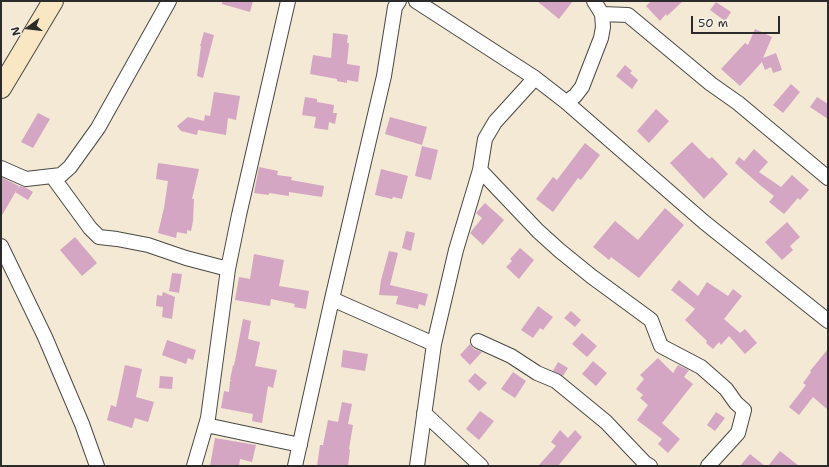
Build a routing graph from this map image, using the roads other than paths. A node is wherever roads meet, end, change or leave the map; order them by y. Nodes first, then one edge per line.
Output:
1 (53, 1) edge
2 (169, 1) edge
3 (288, 1) edge
4 (399, 1) edge
5 (416, 1) edge
6 (594, 1) edge
7 (602, 14) junction
8 (535, 78) junction
9 (1, 88) edge
10 (566, 102) junction
11 (1, 168) edge
12 (480, 170) junction
13 (52, 176) junction
14 (828, 178) edge
15 (1, 246) edge
16 (228, 268) junction
17 (332, 299) junction
18 (828, 320) edge
19 (478, 341) dead end
20 (434, 344) junction
21 (424, 413) junction
22 (206, 424) junction
23 (300, 445) junction
24 (97, 466) edge
25 (194, 466) edge
26 (295, 466) edge
27 (417, 466) edge
28 (481, 466) edge
29 (650, 466) edge
30 (708, 466) edge

1 - 9 street
2 - 13 street
3 - 16 street
4 - 17 street
5 - 8 street
6 - 7 street
7 - 10 street
7 - 14 street
8 - 10 street
8 - 12 street
10 - 18 street
11 - 13 street
12 - 20 street
12 - 30 street
13 - 16 street
15 - 24 street
16 - 22 street
17 - 20 street
17 - 23 street
19 - 29 street
20 - 21 street
21 - 27 street
21 - 28 street
22 - 23 street
22 - 25 street
23 - 26 street

